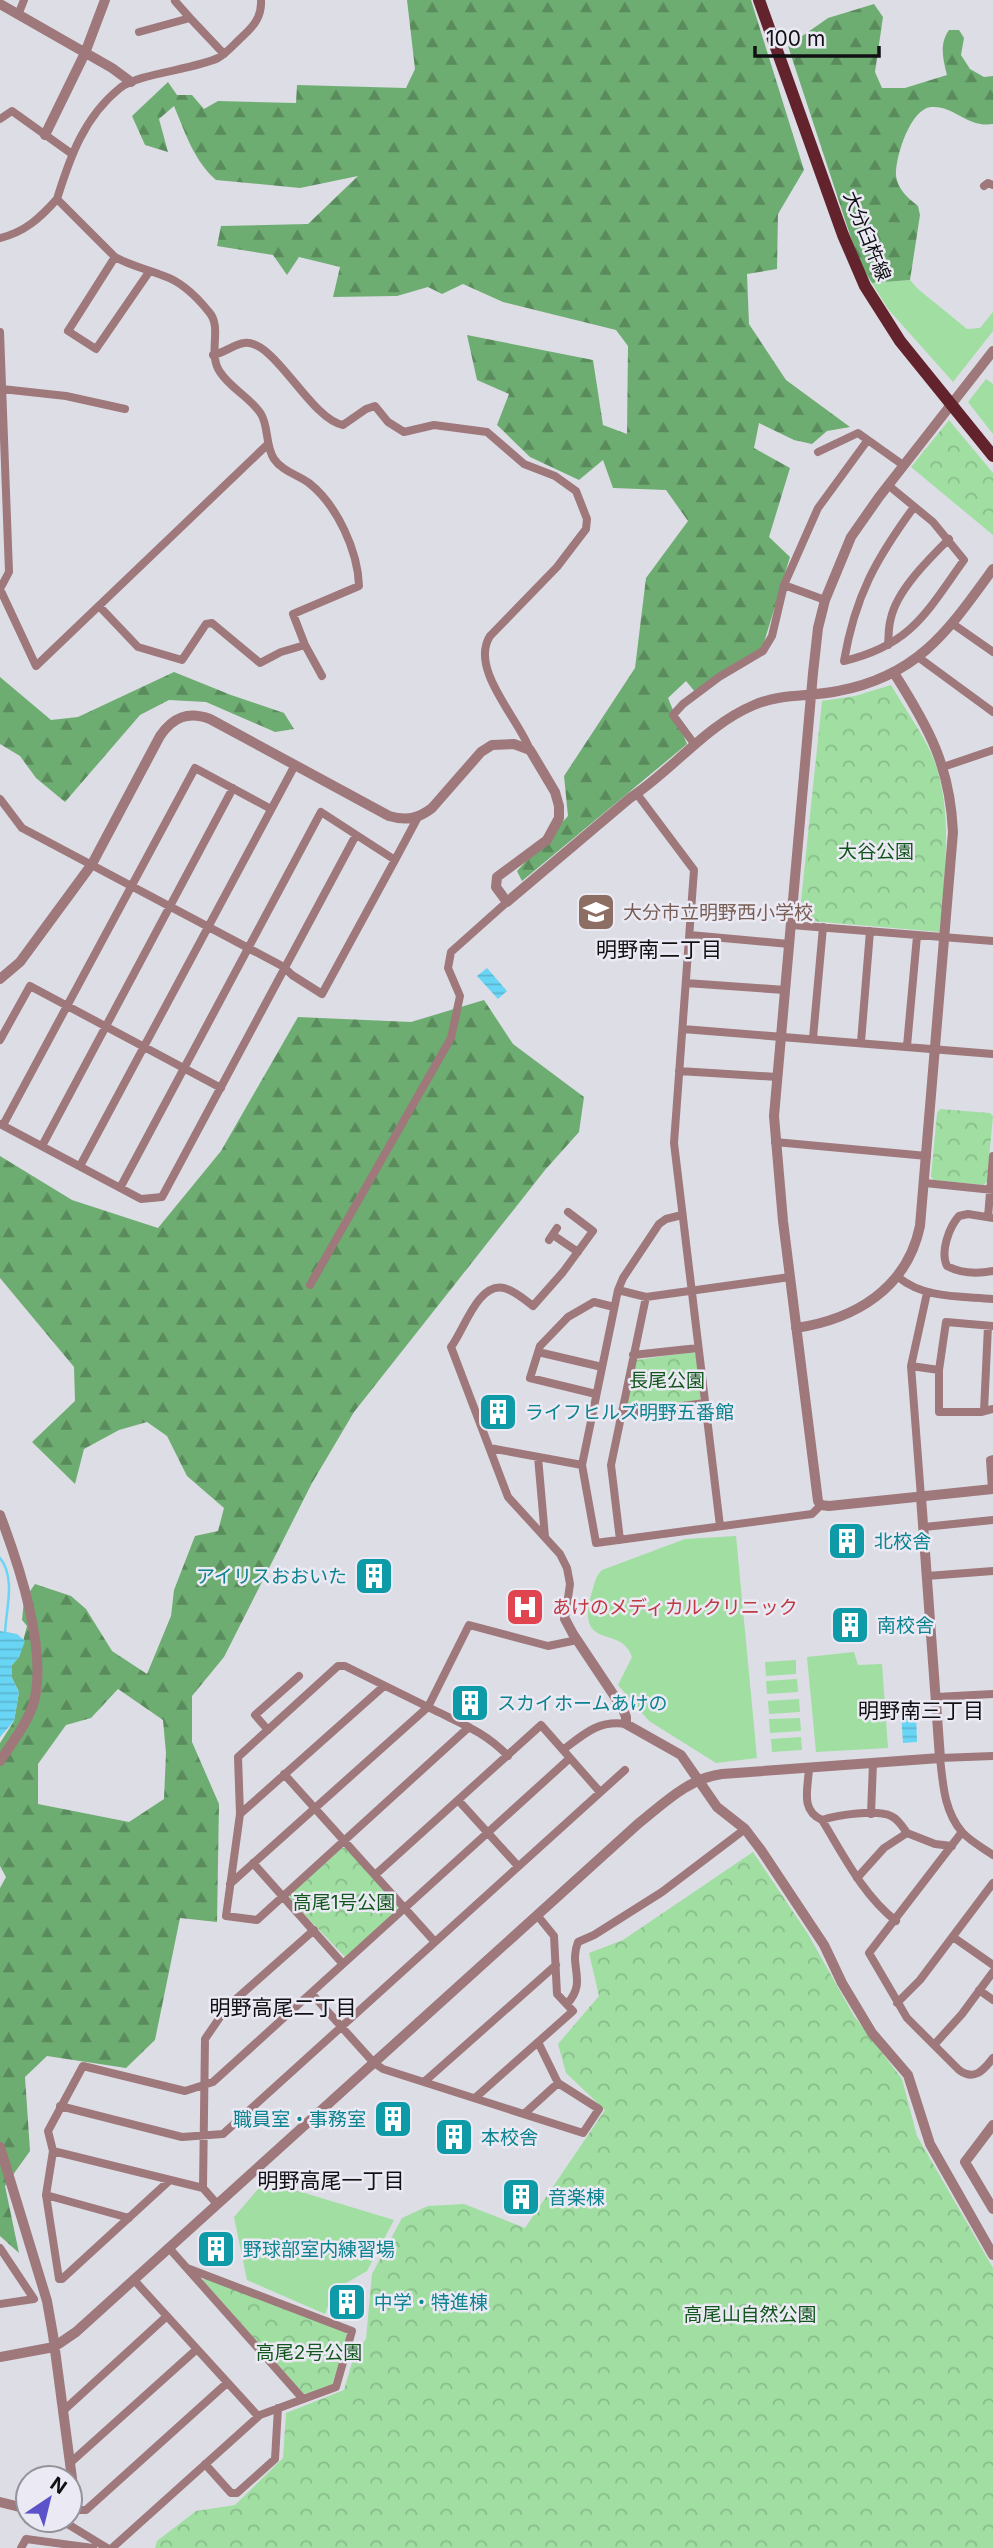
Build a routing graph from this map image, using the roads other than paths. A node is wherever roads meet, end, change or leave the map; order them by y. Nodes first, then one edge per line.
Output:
1 (24, 0) edge
2 (105, 0) edge
3 (261, 0) edge
4 (759, 0) edge
5 (175, 1) edge
6 (0, 4) edge
7 (18, 15) junction
8 (190, 18) junction
9 (139, 32) dead end
10 (85, 53) junction
11 (224, 54) junction
12 (131, 82) junction
13 (0, 119) edge
14 (45, 135) junction
15 (72, 154) junction
16 (57, 199) junction
17 (0, 238) edge
18 (115, 257) junction
19 (149, 272) junction
20 (0, 332) edge
21 (993, 351) edge
22 (214, 355) junction
23 (2, 389) junction
24 (125, 409) dead end
25 (867, 441) junction
26 (268, 444) junction
27 (818, 452) dead end
28 (993, 456) edge
29 (903, 465) junction
30 (888, 485) junction
31 (914, 507) junction
32 (949, 539) junction
33 (993, 569) edge
34 (784, 585) junction
35 (825, 600) junction
36 (99, 606) junction
37 (953, 624) junction
38 (305, 645) junction
39 (888, 645) junction
40 (993, 652) edge
41 (918, 657) junction
42 (894, 673) junction
43 (322, 676) dead end
44 (811, 695) junction
45 (993, 712) edge
46 (695, 745) junction
47 (530, 750) junction
48 (993, 750) edge
49 (295, 765) junction
50 (943, 767) junction
51 (233, 788) junction
52 (637, 794) junction
53 (0, 799) edge
54 (271, 809) junction
55 (418, 817) junction
56 (356, 835) junction
57 (395, 860) junction
58 (92, 864) junction
59 (131, 887) junction
60 (507, 902) junction
61 (169, 907) junction
62 (790, 925) junction
63 (823, 927) junction
64 (208, 928) junction
65 (870, 932) junction
66 (690, 935) junction
67 (917, 936) junction
68 (946, 938) junction
69 (993, 941) edge
70 (789, 943) junction
71 (247, 948) junction
72 (284, 967) junction
73 (0, 979) edge
74 (686, 982) junction
75 (785, 990) junction
76 (68, 1006) junction
77 (106, 1026) junction
78 (682, 1028) junction
79 (780, 1035) junction
80 (813, 1038) junction
81 (0, 1040) edge
82 (861, 1042) junction
83 (144, 1046) junction
84 (907, 1046) junction
85 (936, 1049) junction
86 (993, 1054) edge
87 (184, 1068) junction
88 (679, 1071) junction
89 (777, 1077) junction
90 (221, 1088) junction
91 (2, 1124) edge
92 (775, 1142) junction
93 (42, 1146) junction
94 (927, 1156) junction
95 (993, 1156) edge
96 (80, 1166) junction
97 (925, 1183) junction
98 (120, 1188) junction
99 (991, 1190) edge
100 (568, 1212) dead end
101 (682, 1215) junction
102 (990, 1217) edge
103 (553, 1234) dead end
104 (578, 1252) junction
105 (993, 1271) edge
106 (790, 1277) junction
107 (898, 1277) junction
108 (310, 1285) dead end
109 (618, 1290) junction
110 (691, 1290) junction
111 (927, 1293) junction
112 (646, 1297) junction
113 (993, 1299) edge
114 (614, 1307) junction
115 (991, 1326) edge
116 (796, 1328) junction
117 (698, 1348) junction
118 (538, 1353) junction
119 (633, 1355) junction
120 (911, 1366) junction
121 (602, 1367) junction
122 (939, 1370) junction
123 (596, 1394) junction
124 (705, 1403) junction
125 (988, 1410) edge
126 (621, 1414) junction
127 (489, 1448) junction
128 (538, 1457) junction
129 (993, 1459) edge
130 (582, 1465) junction
131 (993, 1489) edge
132 (921, 1497) junction
133 (821, 1505) junction
134 (0, 1516) edge
135 (993, 1520) edge
136 (720, 1526) junction
137 (924, 1527) junction
138 (545, 1537) junction
139 (620, 1540) junction
140 (993, 1571) edge
141 (927, 1576) junction
142 (565, 1619) joint
143 (576, 1640) junction
144 (299, 1676) dead end
145 (290, 1684) junction
146 (384, 1686) junction
147 (993, 1694) edge
148 (936, 1697) junction
149 (302, 1698) junction
150 (428, 1707) junction
151 (625, 1724) junction
152 (469, 1727) junction
153 (268, 1730) junction
154 (564, 1750) junction
155 (508, 1756) junction
156 (993, 1756) edge
157 (570, 1758) junction
158 (940, 1758) junction
159 (0, 1761) edge
160 (873, 1763) junction
161 (809, 1768) junction
162 (625, 1770) dead end
163 (284, 1774) junction
164 (699, 1780) junction
165 (600, 1793) junction
166 (458, 1800) junction
167 (314, 1808) junction
168 (240, 1814) junction
169 (871, 1814) junction
170 (822, 1820) junction
171 (745, 1829) junction
172 (962, 1832) junction
173 (488, 1833) junction
174 (907, 1833) junction
175 (345, 1842) junction
176 (952, 1846) junction
177 (993, 1855) edge
178 (253, 1863) junction
179 (518, 1866) junction
180 (375, 1875) junction
181 (858, 1878) junction
182 (993, 1883) edge
183 (230, 1884) junction
184 (283, 1897) junction
185 (405, 1908) junction
186 (537, 1915) junction
187 (896, 1921) junction
188 (314, 1930) junction
189 (953, 1937) junction
190 (435, 1942) junction
191 (343, 1964) junction
192 (556, 1965) junction
193 (993, 1965) edge
194 (993, 1972) edge
195 (979, 1990) junction
196 (311, 1993) junction
197 (993, 2000) edge
198 (897, 2003) junction
199 (567, 2004) junction
200 (341, 2027) junction
201 (538, 2042) junction
202 (934, 2045) junction
203 (993, 2058) edge
204 (374, 2063) junction
205 (424, 2082) junction
206 (558, 2083) junction
207 (204, 2086) junction
208 (475, 2098) junction
209 (60, 2106) junction
210 (524, 2114) junction
211 (993, 2125) edge
212 (204, 2136) junction
213 (0, 2147) edge
214 (53, 2151) junction
215 (170, 2180) junction
216 (203, 2188) junction
217 (46, 2195) junction
218 (217, 2204) junction
219 (992, 2207) edge
220 (128, 2218) junction
221 (169, 2248) junction
222 (1, 2251) edge
223 (993, 2255) edge
224 (187, 2268) junction
225 (134, 2280) junction
226 (0, 2304) edge
227 (167, 2316) junction
228 (54, 2347) junction
229 (197, 2349) junction
230 (0, 2357) edge
231 (228, 2383) junction
232 (303, 2399) junction
233 (278, 2408) junction
234 (63, 2411) junction
235 (258, 2416) junction
236 (71, 2463) joint
237 (205, 2464) junction
238 (84, 2510) edge
239 (84, 2533) edge
240 (21, 2548) edge
241 (93, 2548) edge
242 (110, 2548) edge

1 - 7 street
2 - 10 street
3 - 11 street
4 - 28 main road, 大分臼杵線
5 - 8 street
6 - 7 street
7 - 10 street
8 - 9 street
8 - 11 street
10 - 12 street
10 - 14 street
11 - 12 street
12 - 15 street
13 - 14 street
14 - 15 street
15 - 16 street
16 - 17 street
16 - 18 street
18 - 19 street
18 - 19 street
19 - 22 street
20 - 23 street
21 - 29 street
22 - 26 street
22 - 47 street
23 - 24 street
23 - 36 street
25 - 27 street
25 - 29 street
25 - 34 street
26 - 36 street
26 - 38 street
29 - 30 street
30 - 31 street
30 - 35 street
31 - 32 street
31 - 39 street
32 - 39 street
32 - 39 street
33 - 37 street
34 - 35 street
34 - 46 street
35 - 44 street
36 - 38 street
37 - 40 street
37 - 41 street
38 - 43 street
41 - 42 street
41 - 45 street
42 - 44 street
42 - 50 street
44 - 46 street
44 - 62 street
46 - 52 street
47 - 55 street
47 - 60 street
48 - 50 street
49 - 54 street
49 - 55 street
49 - 58 street
50 - 68 street
51 - 54 street
51 - 59 street
51 - 61 street
52 - 60 street
52 - 66 street
53 - 58 street
54 - 64 street
55 - 57 street
56 - 57 street
56 - 71 street
56 - 72 street
57 - 72 street
58 - 59 street
58 - 73 street
59 - 61 street
59 - 76 street
60 - 108 street
61 - 64 street
61 - 77 street
62 - 63 street
62 - 70 street
63 - 65 street
63 - 80 street
64 - 71 street
64 - 83 street
65 - 67 street
65 - 82 street
66 - 70 street
66 - 74 street
67 - 68 street
67 - 84 street
68 - 69 street
68 - 85 street
70 - 75 street
71 - 72 street
71 - 87 street
72 - 90 street
74 - 75 street
74 - 78 street
75 - 79 street
76 - 77 street
76 - 81 street
76 - 91 street
77 - 83 street
77 - 93 street
78 - 79 street
78 - 88 street
79 - 80 street
79 - 89 street
80 - 82 street
82 - 84 street
83 - 87 street
83 - 96 street
84 - 85 street
85 - 86 street
85 - 94 street
87 - 90 street
87 - 98 street
88 - 89 street
88 - 101 street
89 - 92 street
90 - 98 street
91 - 93 street
92 - 94 street
92 - 106 street
93 - 96 street
94 - 97 street
95 - 99 street
96 - 98 street
97 - 99 street
97 - 107 street
99 - 102 street
100 - 104 street
101 - 109 street
101 - 110 street
102 - 105 street
103 - 104 street
104 - 127 street
106 - 110 street
106 - 116 street
107 - 111 street
107 - 116 street
109 - 112 street
109 - 114 street
110 - 112 street
110 - 117 street
111 - 113 street
111 - 120 street
112 - 119 street
114 - 118 street
114 - 121 street
115 - 122 street
115 - 125 street
116 - 133 street
117 - 119 street
117 - 124 street
118 - 121 street
118 - 123 street
119 - 126 street
120 - 122 street
120 - 132 street
121 - 123 street
122 - 125 street
123 - 130 street
124 - 126 street
124 - 136 street
126 - 139 street
127 - 128 street
127 - 138 street
128 - 130 street
128 - 138 street
129 - 131 street
130 - 139 street
131 - 132 street
132 - 133 street
132 - 137 street
133 - 136 street
134 - 159 street
135 - 137 street
136 - 139 street
137 - 141 street
138 - 142 street
140 - 141 street
141 - 148 street
142 - 143 street
143 - 150 street
143 - 151 street
144 - 145 street
145 - 149 street
145 - 153 street
146 - 149 street
146 - 150 street
146 - 163 street
147 - 148 street
148 - 158 street
149 - 153 street
150 - 152 street
150 - 167 street
151 - 154 street
151 - 164 street
152 - 155 street
152 - 175 street
153 - 168 street
154 - 155 street
154 - 157 street
155 - 166 street
156 - 158 street
157 - 165 street
157 - 173 street
158 - 160 street
158 - 172 street
160 - 161 street
160 - 169 street
161 - 164 street
161 - 170 street
162 - 165 street
163 - 167 street
163 - 168 street
164 - 171 street
164 - 186 street
165 - 179 street
166 - 173 street
166 - 180 street
167 - 175 street
167 - 178 street
168 - 183 street
169 - 170 street
169 - 174 street
170 - 181 street
171 - 199 street
171 - 223 street
172 - 176 street
172 - 177 street
173 - 179 street
173 - 185 street
174 - 176 street
174 - 181 street
175 - 180 street
175 - 184 street
176 - 187 street
178 - 183 street
178 - 184 street
179 - 190 street
180 - 185 street
181 - 187 street
182 - 189 street
183 - 184 street
184 - 188 street
185 - 190 street
185 - 191 street
186 - 192 street
186 - 204 street
187 - 198 street
188 - 191 street
188 - 207 street
189 - 193 street
189 - 198 street
190 - 200 street
191 - 196 street
192 - 199 street
192 - 205 street
194 - 195 street
195 - 197 street
195 - 202 street
196 - 200 street
196 - 207 street
198 - 202 street
199 - 201 street
200 - 204 street
200 - 212 street
201 - 206 street
201 - 208 street
202 - 203 street
204 - 205 street
204 - 218 street
205 - 208 street
206 - 210 street
206 - 210 street
207 - 209 street
207 - 212 street
208 - 210 street
209 - 212 street
209 - 214 street
211 - 219 street
212 - 216 street
213 - 228 street
214 - 215 street
214 - 217 street
215 - 216 street
215 - 220 street
216 - 218 street
217 - 220 street
217 - 220 street
218 - 221 street
221 - 224 street
221 - 225 street
222 - 226 street
224 - 232 street
224 - 232 street
225 - 227 street
225 - 228 street
227 - 229 street
227 - 234 street
228 - 230 street
228 - 234 street
229 - 231 street
229 - 236 street
231 - 235 street
231 - 238 street
232 - 233 street
233 - 235 street
233 - 237 street
234 - 236 street
235 - 237 street
237 - 242 street
239 - 242 street
240 - 241 street

